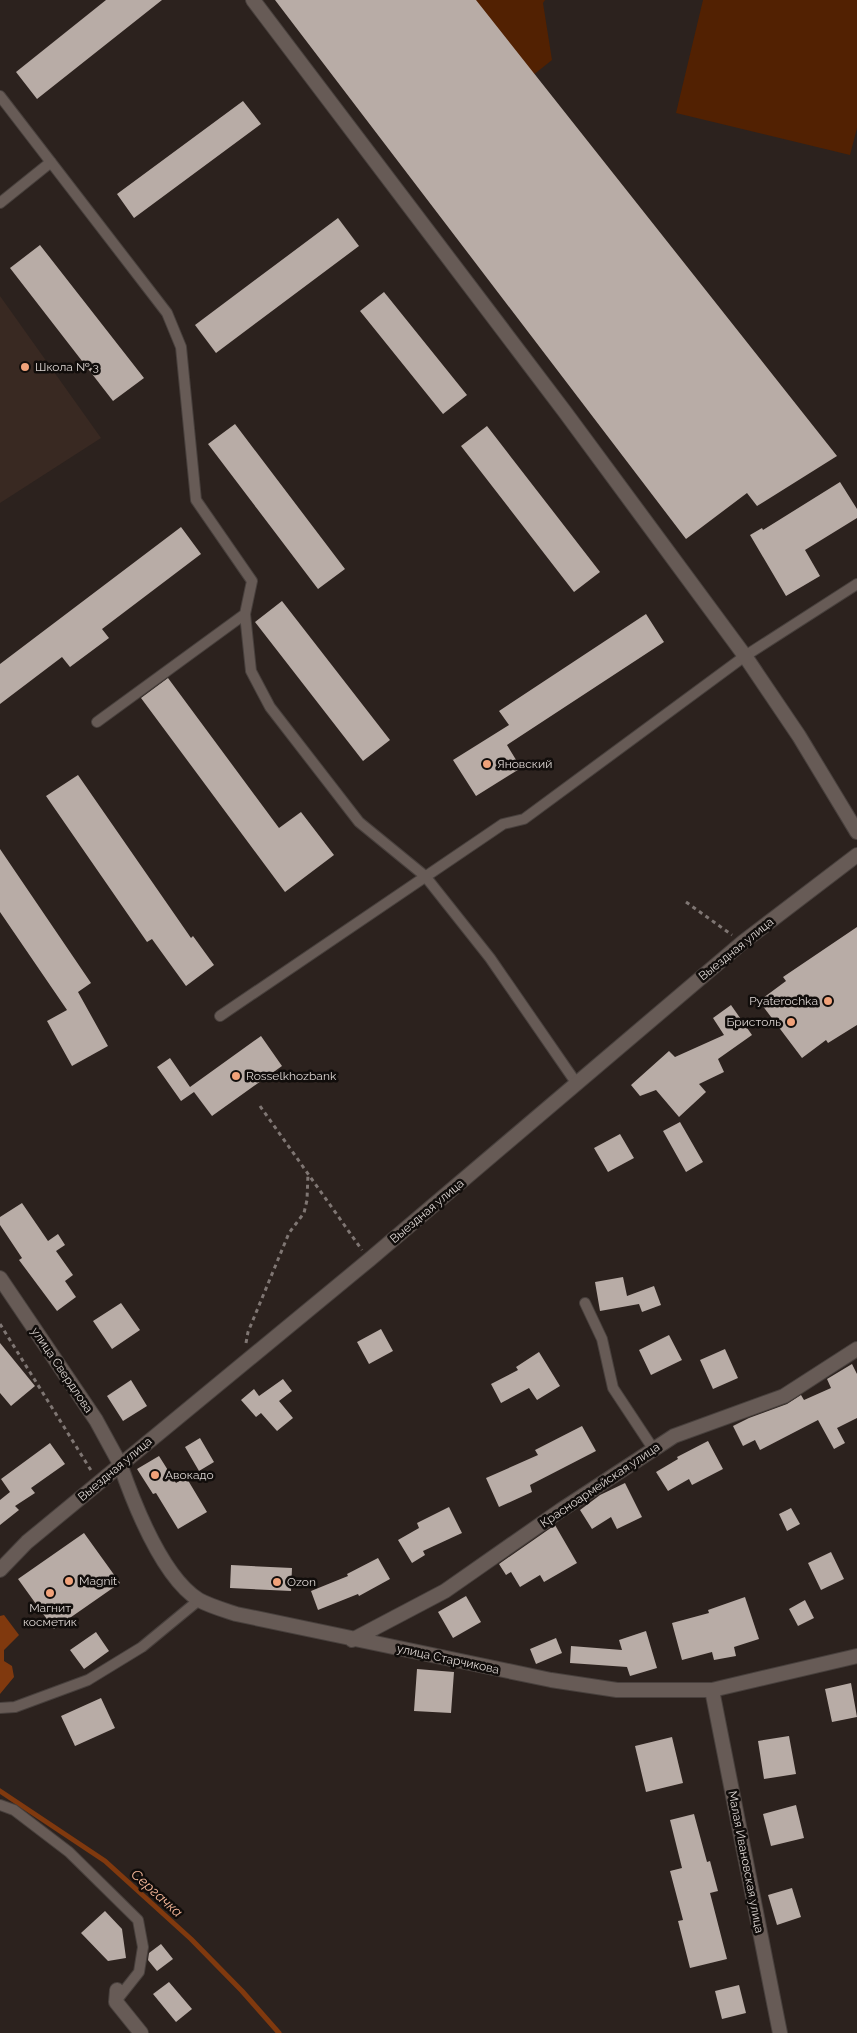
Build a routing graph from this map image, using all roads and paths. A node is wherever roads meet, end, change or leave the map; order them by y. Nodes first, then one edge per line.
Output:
1 (253, 0) edge
2 (0, 96) edge
3 (51, 162) junction
4 (0, 203) edge
5 (857, 584) edge
6 (245, 614) junction
7 (745, 656) junction
8 (97, 722) dead end
9 (857, 832) edge
10 (857, 855) edge
11 (425, 876) junction
12 (686, 902) dead end
13 (743, 942) junction
14 (220, 1016) dead end
15 (577, 1084) junction
16 (260, 1106) dead end
17 (308, 1174) junction
18 (369, 1260) junction
19 (0, 1278) edge
20 (585, 1302) dead end
21 (0, 1324) edge
22 (857, 1350) edge
23 (242, 1366) junction
24 (654, 1450) junction
25 (120, 1464) junction
26 (98, 1482) junction
27 (0, 1570) edge
28 (199, 1600) junction
29 (352, 1640) junction
30 (857, 1656) edge
31 (712, 1690) junction
32 (0, 1708) edge
33 (0, 1805) edge
34 (117, 1996) joint
35 (141, 2033) edge
36 (780, 2033) edge

1 - 7 street
2 - 3 lane
3 - 4 lane
3 - 6 lane
5 - 7 lane
6 - 8 lane
6 - 11 lane
7 - 9 street
7 - 11 lane
10 - 13 street, Выездная улица
11 - 14 lane
11 - 15 lane
12 - 13 path
13 - 15 street, Выездная улица
15 - 18 street, Выездная улица
16 - 17 path
17 - 18 path
17 - 23 path
18 - 23 street, Выездная улица
19 - 25 street, улица Свердлова
20 - 24 lane
21 - 26 path
22 - 24 street, Красноармейская улица
23 - 25 street, Выездная улица
24 - 29 street, Красноармейская улица
25 - 26 street, Выездная улица
25 - 28 street, улица Старчикова
26 - 27 street, Выездная улица
28 - 29 street, улица Старчикова
28 - 32 lane
29 - 31 street, улица Старчикова
30 - 31 street, улица Старчикова
31 - 36 street, Малая Ивановская улица
33 - 34 lane
34 - 35 street

